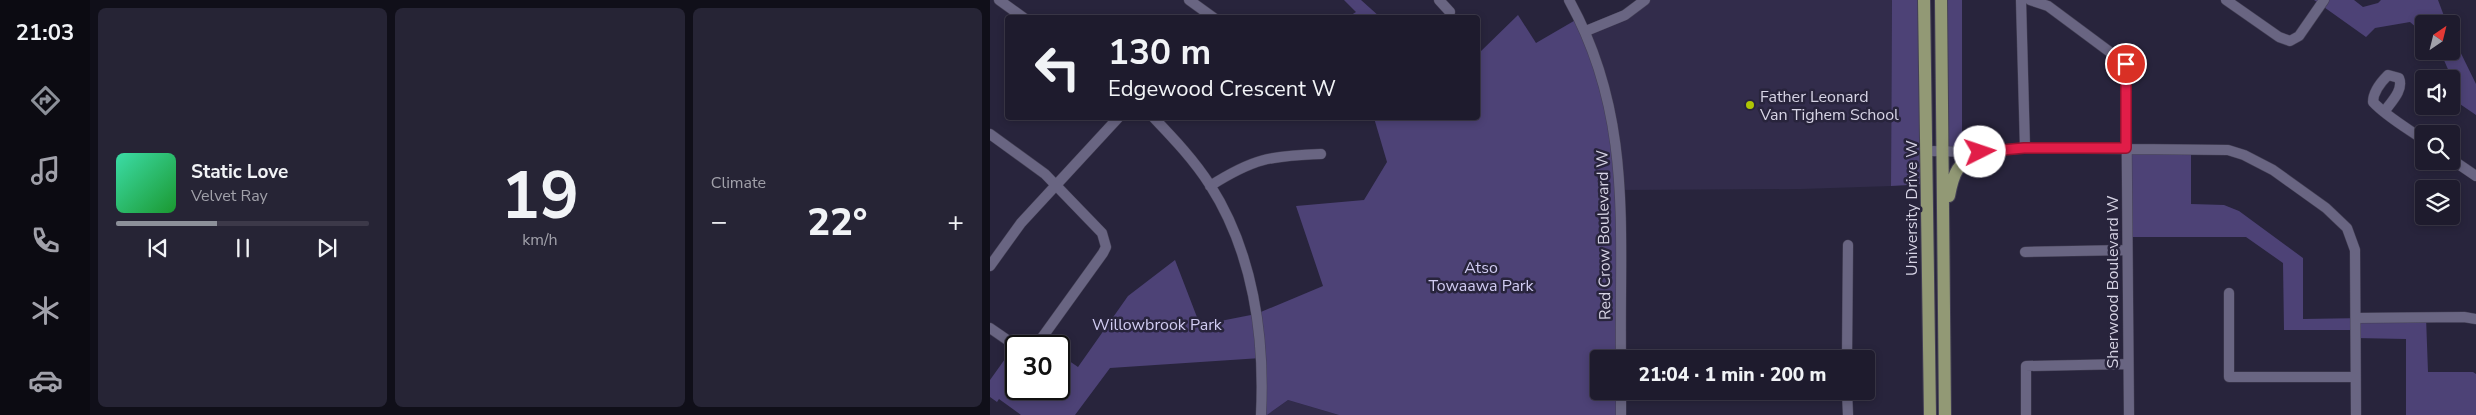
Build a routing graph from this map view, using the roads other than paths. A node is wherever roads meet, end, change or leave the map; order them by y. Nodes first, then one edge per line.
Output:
1 (999, 0) edge
2 (1189, 0) edge
3 (1439, 0) edge
4 (1569, 0) edge
5 (1645, 0) edge
6 (1924, 0) edge
7 (1941, 0) edge
8 (2021, 0) edge
9 (2030, 0) edge
10 (2226, 0) edge
11 (2324, 0) edge
12 (1450, 12) dead end
13 (1020, 15) edge
14 (1210, 15) edge
15 (1586, 31) junction
16 (2384, 112) dead end
17 (1116, 120) edge
18 (1156, 120) edge
19 (990, 134) edge
20 (2415, 134) edge
21 (2024, 148) junction
22 (2126, 148) junction
23 (1928, 151) junction
24 (1943, 151) junction
25 (1980, 152) junction
26 (1321, 154) dead end
27 (2460, 165) edge
28 (2476, 176) edge
29 (1056, 185) junction
30 (1210, 186) junction
31 (1944, 218) junction
32 (1848, 245) dead end
33 (2127, 250) junction
34 (2025, 252) dead end
35 (990, 266) edge
36 (2229, 293) dead end
37 (2356, 318) junction
38 (2476, 319) edge
39 (990, 328) edge
40 (1044, 335) edge
41 (1005, 338) edge
42 (1620, 350) edge
43 (1847, 350) edge
44 (2127, 364) junction
45 (2355, 377) junction
46 (1621, 400) edge
47 (1847, 400) edge
48 (1261, 415) edge
49 (1621, 415) edge
50 (1848, 415) edge
51 (1930, 415) edge
52 (1945, 415) edge
53 (2026, 415) edge
54 (2129, 415) edge
55 (2356, 415) edge

1 - 13 street
2 - 14 street
3 - 12 street
4 - 15 street, Red Crow Boulevard W
5 - 15 street
6 - 23 main road, University Drive W
7 - 24 main road, University Drive W
8 - 21 street
9 - 22 street, Sherwood Boulevard W
10 - 11 street
15 - 42 street, Red Crow Boulevard W
16 - 20 street
17 - 29 street
18 - 30 street
19 - 29 street
21 - 22 street
21 - 25 street
22 - 33 street, Sherwood Boulevard W
22 - 37 street
23 - 24 street
23 - 51 main road, University Drive W
24 - 25 street
24 - 31 main road, University Drive W
25 - 31 main road
26 - 30 street
27 - 28 street
29 - 35 street
29 - 40 street
30 - 48 street
31 - 52 main road, University Drive W
32 - 43 street
33 - 34 street
33 - 44 street, Sherwood Boulevard W
36 - 45 street
37 - 38 street
37 - 45 street
39 - 41 street
44 - 53 street
44 - 54 street, Sherwood Boulevard W
45 - 55 street
46 - 49 street
47 - 50 street

